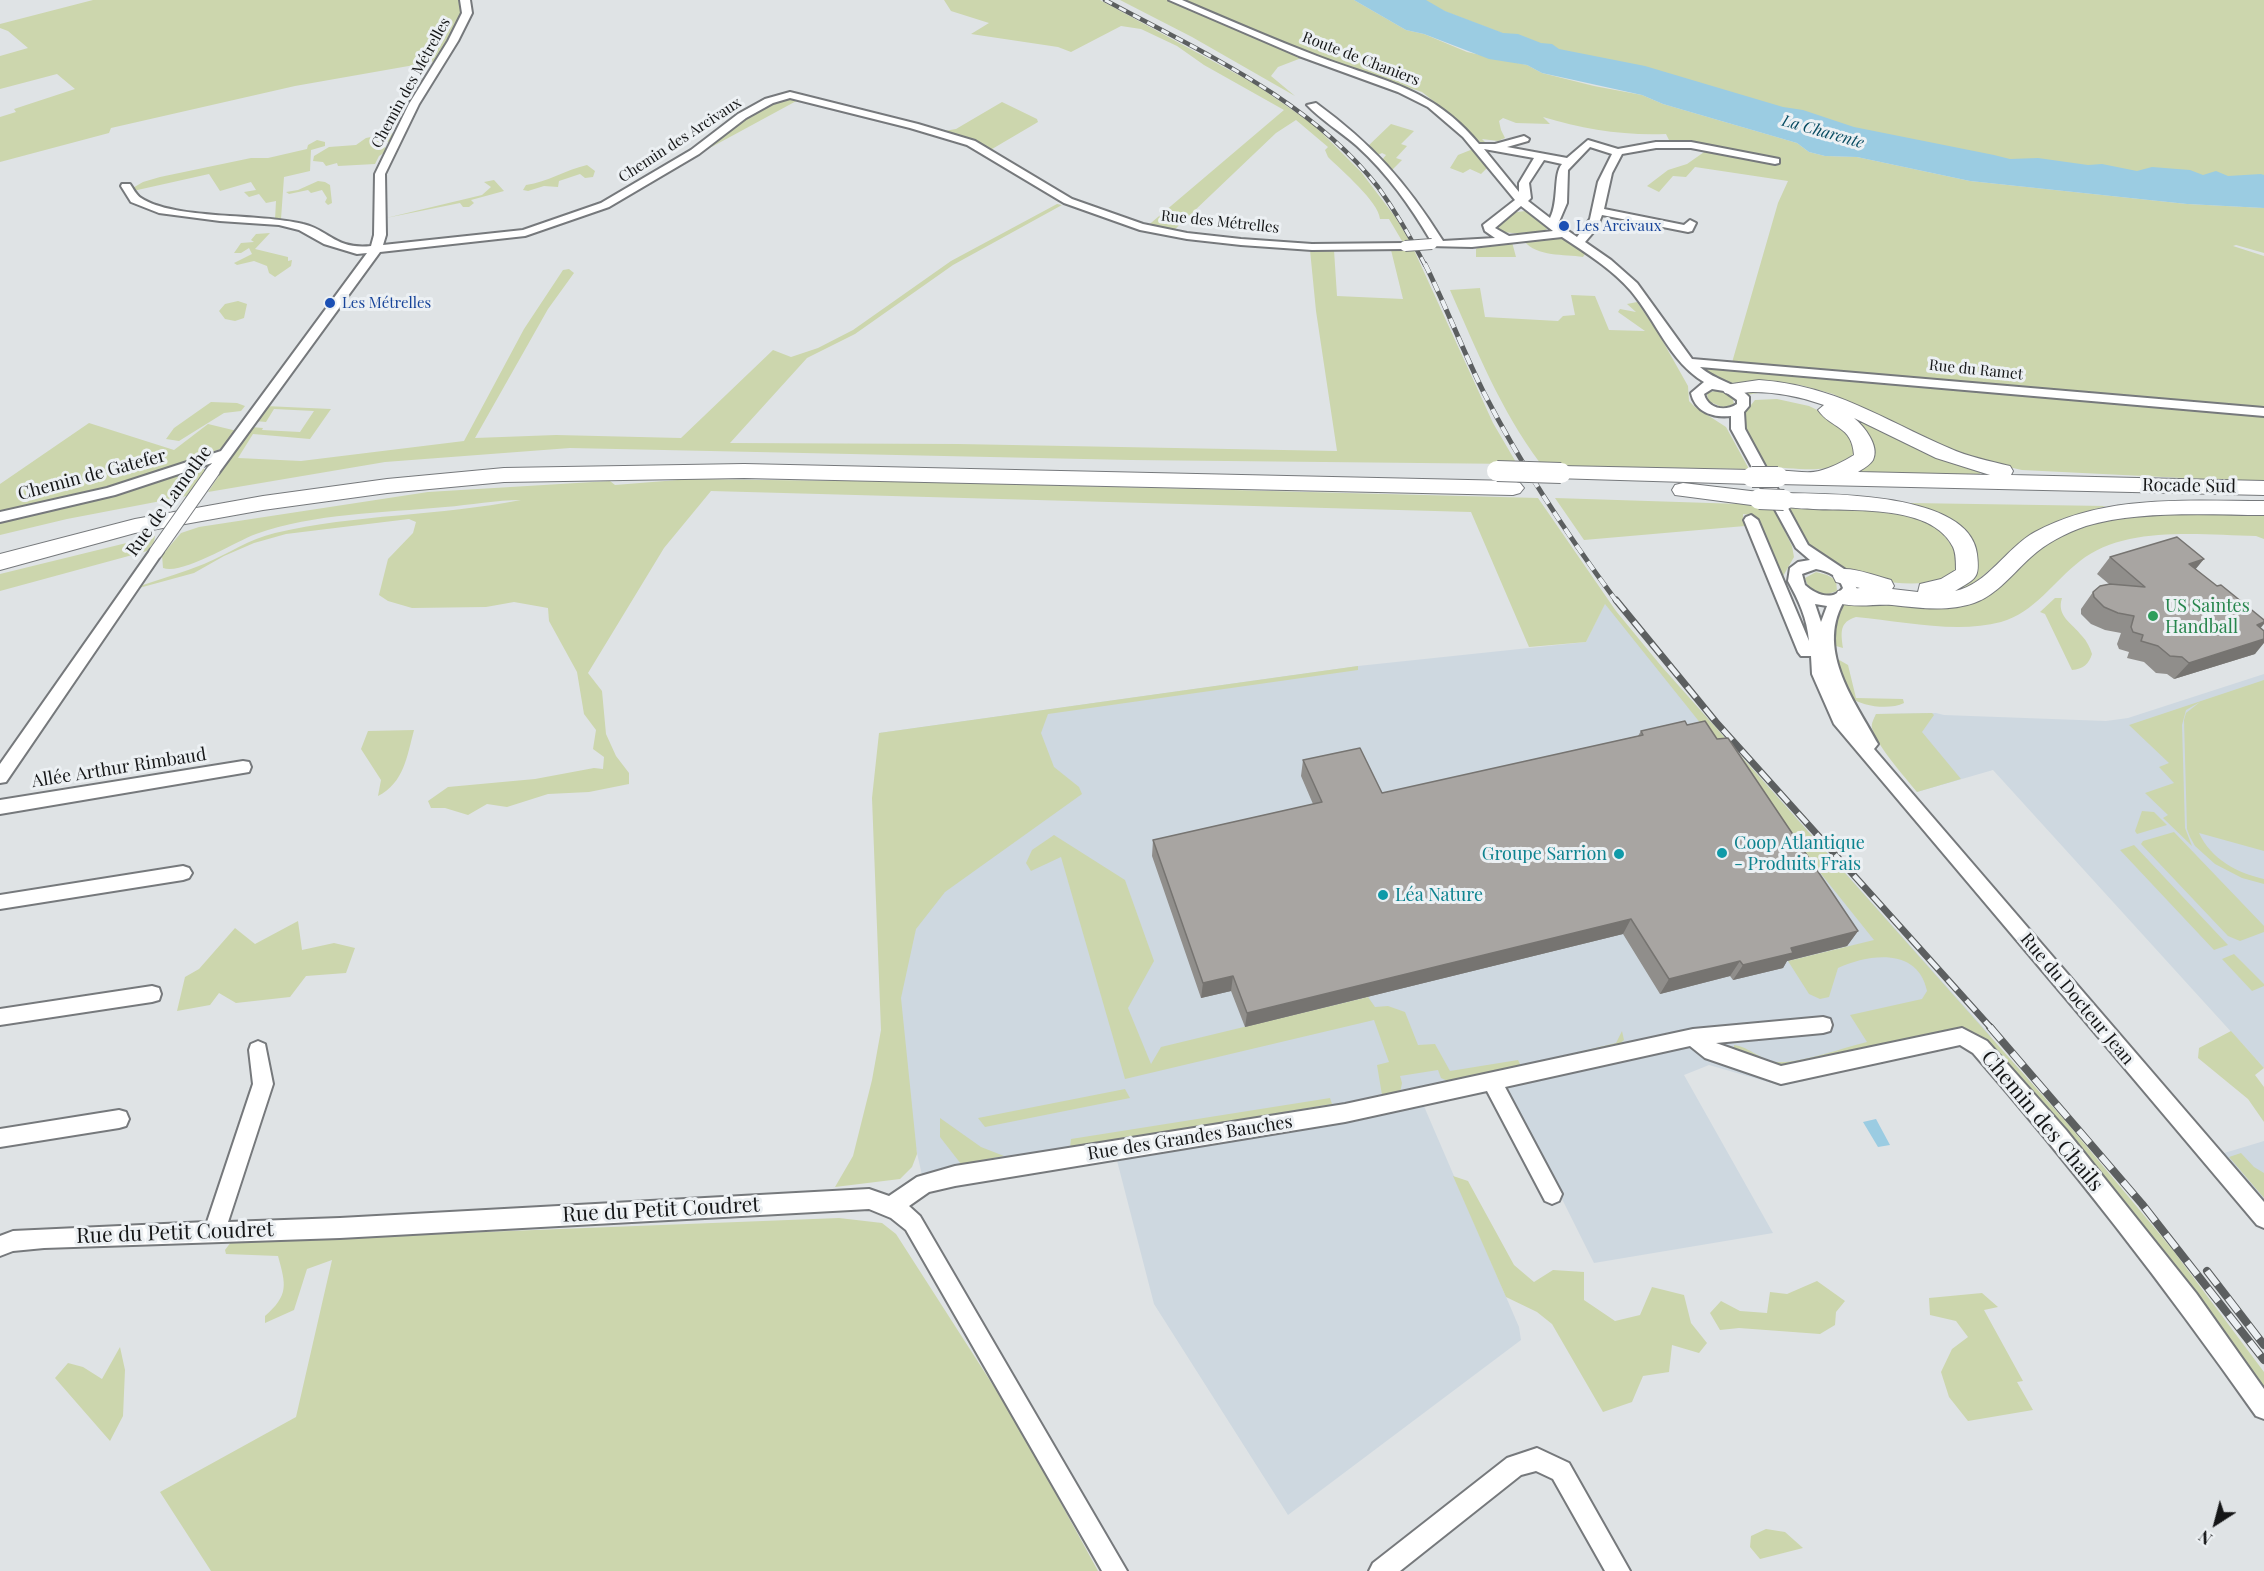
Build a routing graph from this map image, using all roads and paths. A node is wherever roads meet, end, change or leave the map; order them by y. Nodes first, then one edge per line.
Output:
1 (465, 0) edge
2 (1174, 0) edge
3 (790, 95) joint
4 (1312, 105) dead end
5 (1524, 139) dead end
6 (1478, 147) junction
7 (1495, 148) junction
8 (1618, 152) junction
9 (1540, 158) junction
10 (1774, 161) dead end
11 (1569, 162) junction
12 (126, 186) dead end
13 (1521, 201) junction
14 (1598, 211) junction
15 (1690, 223) dead end
16 (1552, 224) junction
17 (1565, 233) junction
18 (1504, 240) junction
19 (1578, 242) junction
20 (1435, 244) junction
21 (375, 251) junction
22 (1685, 362) junction
23 (1699, 390) junction
24 (1733, 396) junction
25 (1717, 412) junction
26 (2264, 412) edge
27 (1738, 429) junction
28 (226, 454) junction
29 (1565, 480) junction
30 (2114, 484) junction
31 (1781, 486) junction
32 (2264, 488) edge
33 (1756, 490) junction
34 (2264, 506) edge
35 (0, 517) edge
36 (1751, 520) dead end
37 (0, 545) edge
38 (1803, 548) junction
39 (0, 562) edge
40 (1799, 580) junction
41 (1776, 582) junction
42 (1839, 585) junction
43 (1806, 652) dead end
44 (2, 765) edge
45 (243, 767) dead end
46 (1891, 779) junction
47 (4, 806) edge
48 (0, 822) edge
49 (183, 873) dead end
50 (0, 902) edge
51 (152, 994) dead end
52 (0, 1017) edge
53 (1823, 1025) dead end
54 (1693, 1036) junction
55 (258, 1050) dead end
56 (1492, 1081) junction
57 (119, 1119) dead end
58 (0, 1138) edge
59 (1552, 1194) dead end
60 (893, 1206) junction
61 (2264, 1218) edge
62 (214, 1232) junction
63 (0, 1246) edge
64 (2264, 1408) edge
65 (1115, 1571) edge
66 (1381, 1571) edge
67 (1618, 1571) edge

1 - 21 street, Chemin des Métrelles
2 - 6 street, Route de Chaniers
3 - 20 street, Rue des Métrelles, bridge
3 - 21 street, Chemin des Arcivaux
4 - 20 street
5 - 7 street
6 - 7 street
6 - 13 street, Route de Chaniers
7 - 9 street
8 - 10 street
8 - 11 street
8 - 14 street
9 - 11 street
9 - 13 street
11 - 16 street
12 - 21 street, Chemin des Arcivaux
13 - 16 street, Route de Chaniers
13 - 18 street
14 - 15 street
14 - 19 street
16 - 17 street, Route de Chaniers
17 - 18 street, Rue des Métrelles
17 - 19 street, Route de Chaniers
18 - 20 street, Rue des Métrelles
19 - 22 street, Route de Chaniers
21 - 28 street, Rue de Lamothe
22 - 23 street
22 - 24 street
22 - 26 street, Rue du Ramet
23 - 24 street
23 - 25 street
24 - 25 street
24 - 27 street
24 - 30 highway
24 - 31 highway
25 - 27 street
27 - 38 street
28 - 35 street, Chemin de Gatefer
28 - 44 street, Rue de Lamothe, bridge
29 - 33 highway
29 - 33 highway
29 - 37 highway, bridge
29 - 39 highway
30 - 31 highway
30 - 32 highway, Rocade Sud
31 - 33 highway, bridge
31 - 34 highway
31 - 42 highway
34 - 42 highway
36 - 41 street
38 - 40 street
38 - 42 street
40 - 41 street
40 - 42 street
40 - 42 street
40 - 46 street, Rue du Docteur Jean
41 - 43 street
42 - 46 street, Rue du Docteur Jean
45 - 47 street, Allée Arthur Rimbaud
46 - 61 street, Rue du Docteur Jean
47 - 48 street
49 - 50 street
51 - 52 street
53 - 54 street, Rue des Grandes Bauches
54 - 56 street, Rue des Grandes Bauches
54 - 64 street, Chemin des Chails
55 - 62 street
56 - 59 street
56 - 60 street, Rue des Grandes Bauches
57 - 58 street
60 - 62 street, Rue du Petit Coudret
60 - 65 street
62 - 63 street, Rue du Petit Coudret
66 - 67 street

